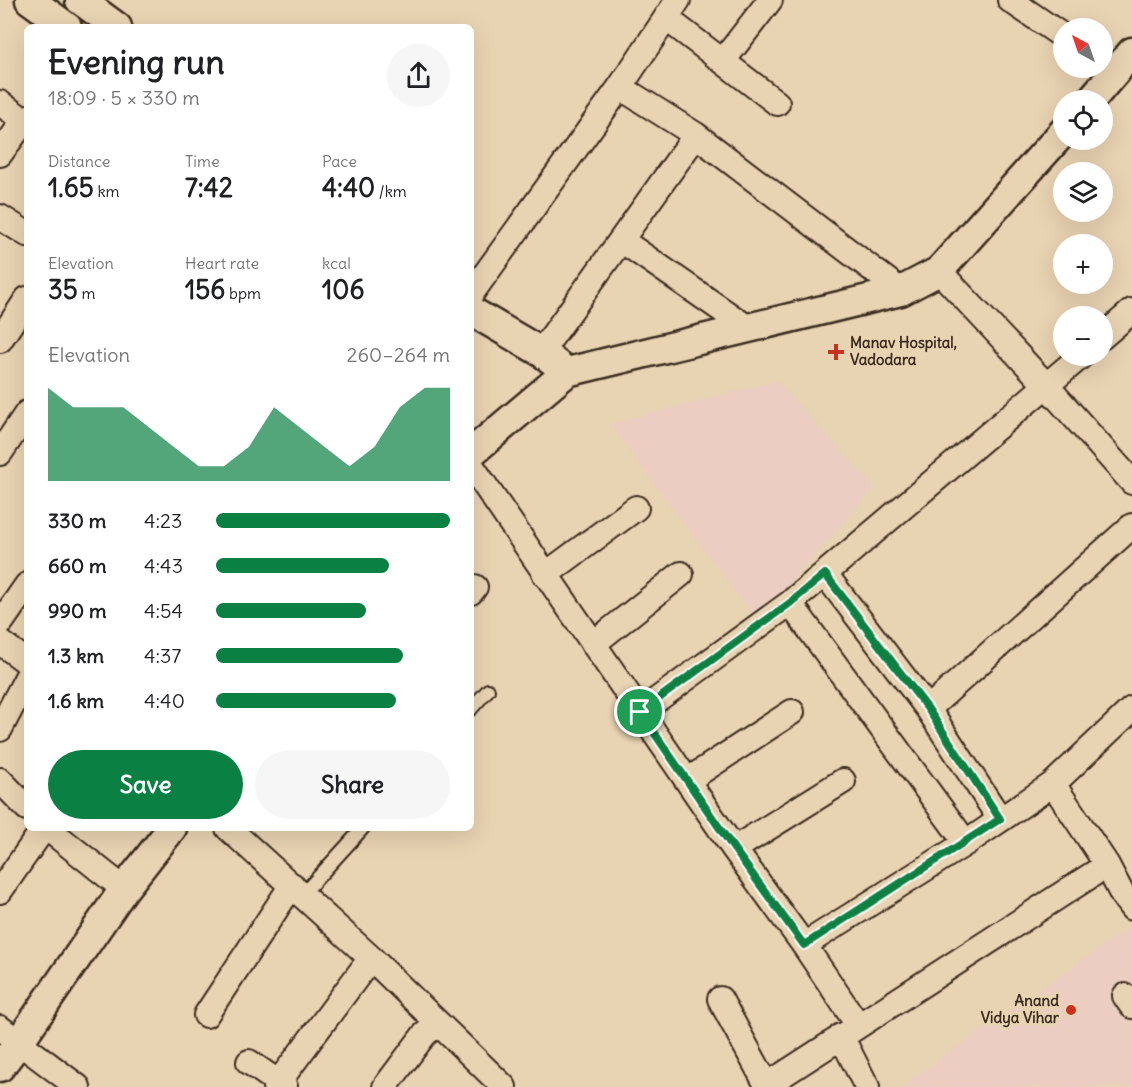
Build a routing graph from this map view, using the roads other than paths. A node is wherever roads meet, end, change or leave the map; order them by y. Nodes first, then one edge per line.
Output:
1 (30, 0) edge
2 (80, 0) edge
3 (770, 0) edge
4 (1010, 0) edge
5 (672, 9) edge
6 (63, 24) edge
7 (106, 24) edge
8 (1053, 29) edge
9 (723, 61) junction
10 (1117, 63) edge
11 (620, 87) junction
12 (1098, 90) edge
13 (0, 103) edge
14 (777, 103) dead end
15 (24, 118) edge
16 (24, 122) edge
17 (696, 135) junction
18 (1053, 143) edge
19 (0, 154) edge
20 (0, 217) edge
21 (24, 232) edge
22 (621, 240) junction
23 (939, 271) junction
24 (474, 290) edge
25 (901, 291) junction
26 (24, 304) edge
27 (1132, 311) edge
28 (474, 313) edge
29 (1113, 327) edge
30 (748, 328) junction
31 (0, 340) edge
32 (541, 352) junction
33 (1069, 366) edge
34 (567, 372) junction
35 (1046, 385) junction
36 (24, 417) edge
37 (474, 450) edge
38 (0, 453) edge
39 (474, 469) edge
40 (1132, 482) edge
41 (636, 508) dead end
42 (1132, 526) edge
43 (681, 574) dead end
44 (825, 574) junction
45 (545, 575) junction
46 (24, 589) edge
47 (790, 603) junction
48 (0, 624) edge
49 (0, 642) edge
50 (593, 644) junction
51 (24, 660) edge
52 (24, 683) edge
53 (488, 690) dead end
54 (474, 706) edge
55 (928, 709) junction
56 (1132, 709) edge
57 (640, 712) junction
58 (792, 712) dead end
59 (0, 729) edge
60 (0, 780) edge
61 (687, 780) junction
62 (843, 781) dead end
63 (1053, 784) junction
64 (24, 805) edge
65 (1000, 819) junction
66 (43, 831) edge
67 (49, 831) edge
68 (170, 831) edge
69 (231, 831) edge
70 (360, 831) edge
71 (966, 843) junction
72 (734, 849) junction
73 (1107, 865) junction
74 (124, 889) junction
75 (297, 890) junction
76 (0, 891) edge
77 (1129, 898) edge
78 (804, 945) junction
79 (371, 958) junction
80 (720, 999) dead end
81 (206, 1015) dead end
82 (438, 1023) junction
83 (850, 1031) junction
84 (10, 1035) edge
85 (249, 1062) dead end
86 (0, 1067) edge
87 (279, 1085) edge
88 (768, 1086) edge
89 (78, 1087) edge
90 (385, 1087) edge
91 (504, 1087) edge
92 (867, 1087) edge

1 - 6 street
2 - 7 street
3 - 9 street
4 - 8 street
5 - 9 street
5 - 11 street
9 - 14 street
10 - 12 street
11 - 17 street
11 - 24 street
13 - 15 street
16 - 19 street
17 - 22 street
17 - 25 street
18 - 23 street
20 - 21 street
22 - 30 street
22 - 32 street
23 - 25 street
23 - 35 street
25 - 30 street
26 - 31 street
27 - 29 street
28 - 32 street
30 - 34 street
32 - 34 street
33 - 35 street
34 - 37 street
35 - 40 street
35 - 44 street
36 - 38 street
39 - 45 street
41 - 45 street
42 - 55 street
43 - 50 street
44 - 47 street
44 - 55 street
45 - 50 street
46 - 48 street
47 - 57 street
47 - 71 street
49 - 51 street
50 - 57 street
52 - 59 street
53 - 54 lane
55 - 65 street
56 - 63 street
57 - 61 street
58 - 61 street
60 - 64 street
61 - 72 street
62 - 72 street
63 - 65 street
63 - 73 street
65 - 71 street
66 - 76 street
67 - 74 street
68 - 74 street
69 - 75 street
70 - 75 lane
71 - 78 street
72 - 78 street
73 - 77 street
73 - 83 street
74 - 84 street
75 - 79 street
75 - 81 street
78 - 83 street
79 - 82 street
79 - 87 street
80 - 88 street
82 - 90 street
82 - 91 street
83 - 88 street
83 - 92 street
84 - 86 street
84 - 89 street
85 - 87 street

